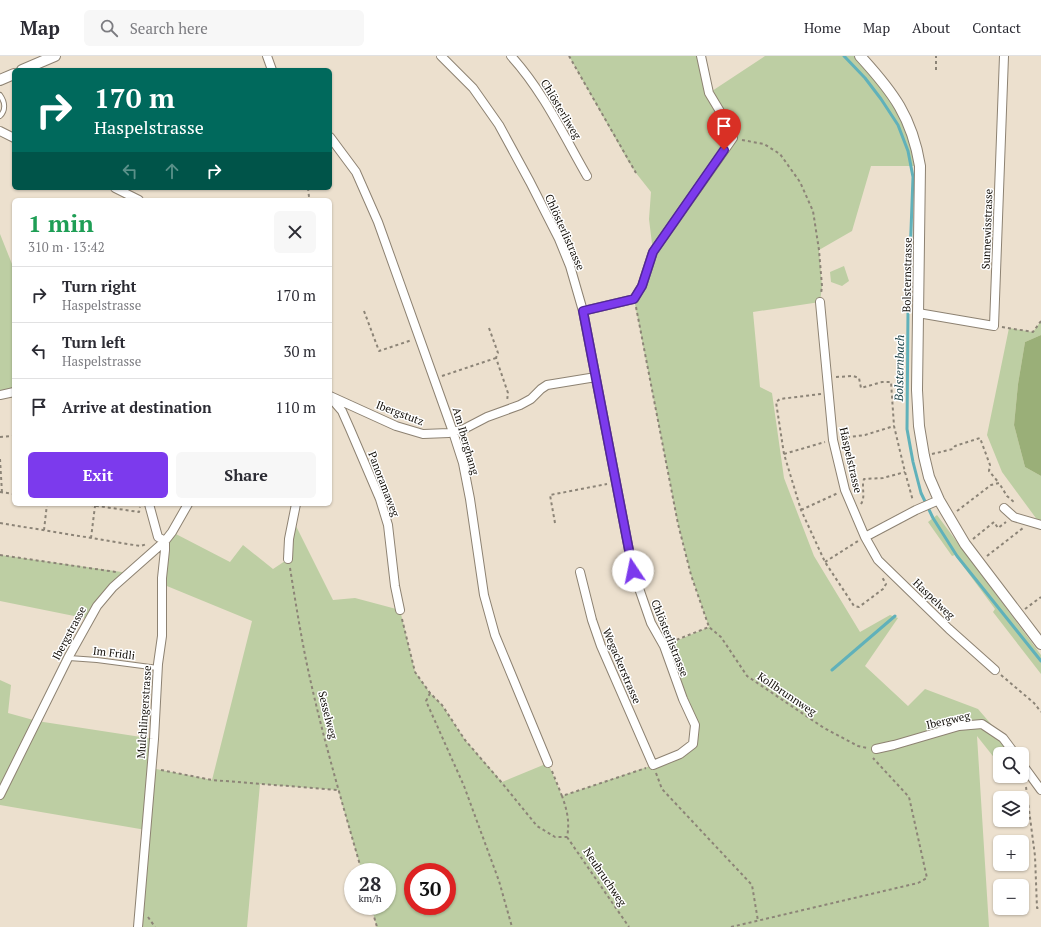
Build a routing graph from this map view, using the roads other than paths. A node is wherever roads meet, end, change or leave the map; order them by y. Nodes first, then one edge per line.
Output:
1 (55, 56) edge
2 (267, 56) edge
3 (441, 56) edge
4 (511, 56) edge
5 (701, 56) edge
6 (860, 56) edge
7 (1004, 56) edge
8 (27, 68) edge
9 (271, 68) edge
10 (12, 75) edge
11 (0, 80) edge
12 (0, 95) edge
13 (0, 116) edge
14 (0, 131) edge
15 (12, 137) edge
16 (332, 140) edge
17 (587, 176) dead end
18 (119, 190) edge
19 (135, 198) edge
20 (820, 302) road end
21 (583, 311) junction
22 (918, 313) junction
23 (596, 377) junction
24 (12, 392) edge
25 (0, 395) edge
26 (332, 397) edge
27 (332, 398) edge
28 (453, 432) junction
29 (935, 502) junction
30 (147, 506) edge
31 (187, 506) edge
32 (296, 506) edge
33 (1004, 508) dead end
34 (1041, 526) edge
35 (864, 537) junction
36 (165, 541) junction
37 (288, 559) road end
38 (580, 572) dead end
39 (400, 610) road end
40 (1041, 644) edge
41 (68, 658) junction
42 (158, 668) junction
43 (995, 670) road end
44 (1009, 747) edge
45 (872, 749) road end
46 (548, 763) road end
47 (653, 765) joint
48 (1029, 774) edge
49 (1041, 790) edge
50 (0, 795) edge
51 (138, 927) edge

1 - 8 street
2 - 9 street
3 - 21 street, Chlösterlistrasse
4 - 17 street, Chlösterliweg
5 - 21 street
6 - 22 street, Bolsternstrasse
7 - 22 street, Sunnewisstrasse
10 - 11 street
12 - 13 lane
14 - 15 street
16 - 28 street, Am Iberghang
18 - 19 street
20 - 35 street, Haspelstrasse
21 - 23 street, Chlösterlistrasse
22 - 29 street, Bolsternstrasse
23 - 28 street, Ibergstutz
23 - 47 street, Chlösterlistrasse
24 - 25 street
26 - 28 street, Ibergstutz
27 - 39 street, Panoramaweg
28 - 46 street, Am Iberghang
29 - 35 street
29 - 40 street, Bolsternstrasse
30 - 36 street
31 - 36 street, Ibergstrasse
32 - 37 street
33 - 34 street
35 - 43 street, Haspelweg
36 - 41 street, Ibergstrasse
36 - 42 street, Mulchlingerstrasse
38 - 47 street, Wegackerstrasse
41 - 42 lane, Im Fridli
41 - 50 street, Ibergstrasse
42 - 51 street, Mulchlingerstrasse
44 - 45 street, Ibergweg
48 - 49 street

